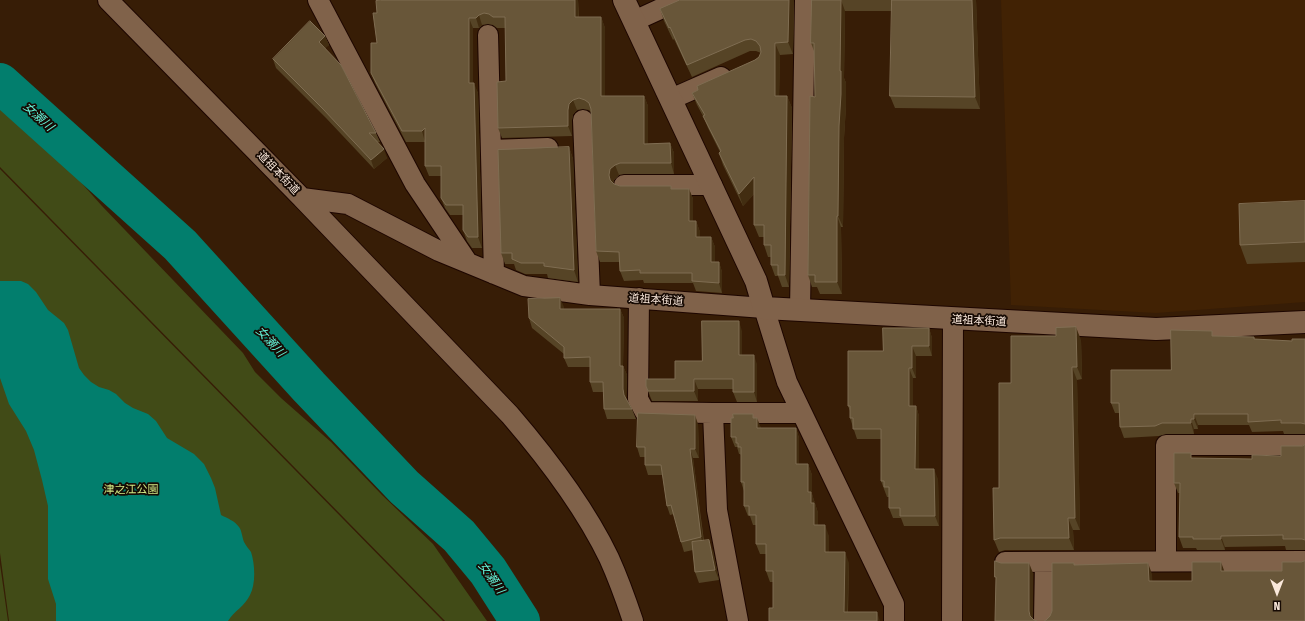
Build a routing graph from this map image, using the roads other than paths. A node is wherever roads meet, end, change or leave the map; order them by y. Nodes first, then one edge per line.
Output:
1 (108, 0) edge
2 (318, 0) edge
3 (624, 0) edge
4 (680, 0) edge
5 (805, 0) edge
6 (634, 21) junction
7 (488, 36) dead end
8 (741, 68) edge
9 (671, 99) junction
10 (583, 120) dead end
11 (584, 147) junction
12 (491, 150) junction
13 (624, 185) edge
14 (712, 185) junction
15 (302, 198) junction
16 (468, 263) junction
17 (494, 274) junction
18 (590, 295) junction
19 (639, 298) junction
20 (764, 308) junction
21 (800, 310) junction
22 (953, 319) junction
23 (1305, 322) edge
24 (714, 413) junction
25 (801, 413) junction
26 (1305, 445) edge
27 (1166, 561) junction
28 (1305, 561) edge
29 (1005, 562) edge
30 (1044, 562) junction
31 (634, 621) edge
32 (738, 621) edge
33 (894, 621) edge
34 (952, 621) edge
35 (1044, 621) edge

1 - 15 street, 道祖本街道
2 - 16 street
3 - 6 street
4 - 6 street
5 - 21 street
6 - 9 street
7 - 12 street
8 - 9 street
9 - 14 street
10 - 11 street
11 - 12 street
11 - 18 street
12 - 17 street
13 - 14 street
14 - 20 street
15 - 16 street, 道祖本街道
15 - 31 street
16 - 17 street, 道祖本街道
17 - 18 street, 道祖本街道
18 - 19 street, 道祖本街道
19 - 20 street, 道祖本街道
19 - 24 street
20 - 21 street, 道祖本街道
20 - 25 street
21 - 22 street, 道祖本街道
22 - 23 street, 道祖本街道
22 - 34 street
24 - 25 street
24 - 32 street
25 - 33 street
26 - 27 street
27 - 28 street
27 - 30 street
29 - 30 street
30 - 35 street

